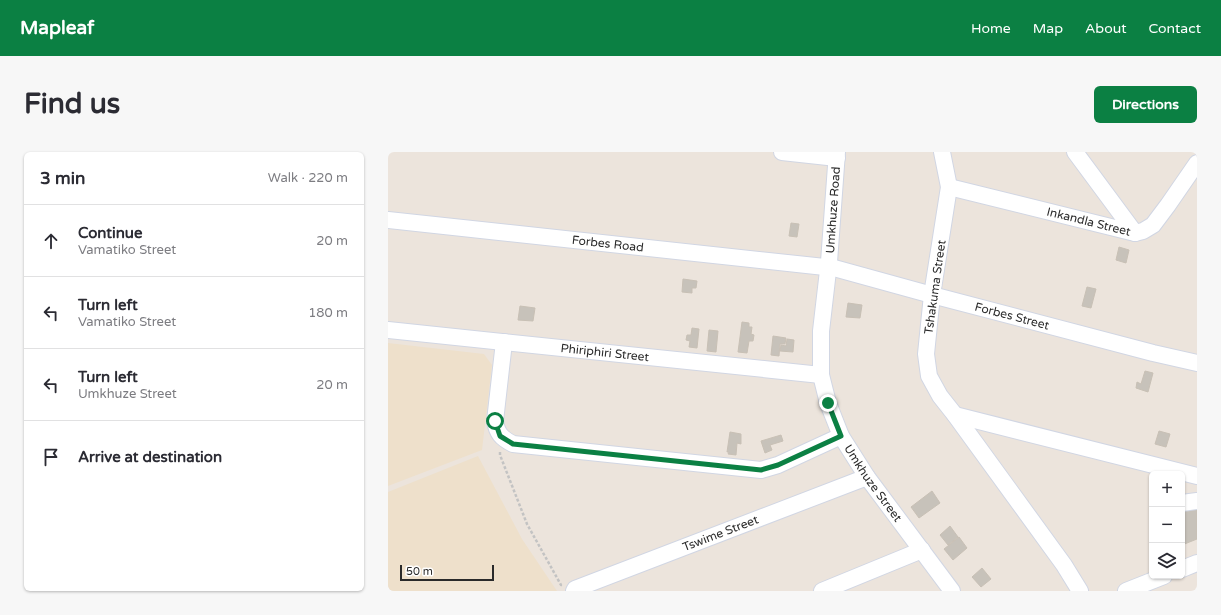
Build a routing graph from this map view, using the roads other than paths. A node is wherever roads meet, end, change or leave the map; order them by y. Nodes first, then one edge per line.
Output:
1 (782, 152) edge
2 (942, 152) edge
3 (1075, 152) edge
4 (837, 155) edge
5 (1197, 163) edge
6 (949, 187) junction
7 (388, 220) edge
8 (1135, 233) junction
9 (828, 268) junction
10 (932, 296) junction
11 (388, 330) edge
12 (504, 342) junction
13 (1196, 361) edge
14 (821, 375) junction
15 (955, 416) junction
16 (841, 436) junction
17 (1197, 476) edge
18 (867, 477) junction
19 (1197, 501) edge
20 (1185, 503) edge
21 (922, 550) junction
22 (1197, 563) edge
23 (1185, 568) edge
24 (1156, 579) edge
25 (574, 590) edge
26 (822, 591) edge
27 (952, 591) edge
28 (1080, 591) edge
29 (1126, 591) edge

1 - 4 street
2 - 6 street, Tshakuma Street
3 - 8 street
4 - 9 street, Umkhuze Road
5 - 8 street, Inkandla Street
6 - 8 street, Inkandla Street
6 - 10 street, Tshakuma Street
7 - 9 street, Forbes Road
9 - 10 street, Forbes Street
9 - 14 street, Umkhuze Street
10 - 13 street, Forbes Street
10 - 15 street, Tshakuma Street
11 - 12 street, Phiriphiri Street
12 - 14 street, Phiriphiri Street
12 - 16 street
14 - 16 street, Umkhuze Street
15 - 17 street
15 - 28 street, Tshakuma Street
16 - 18 street, Umkhuze Street
18 - 21 street, Umkhuze Street
18 - 25 street, Tswime Street
19 - 20 street
21 - 26 street
21 - 27 street, Umkhuze Street
22 - 23 street
24 - 29 street

